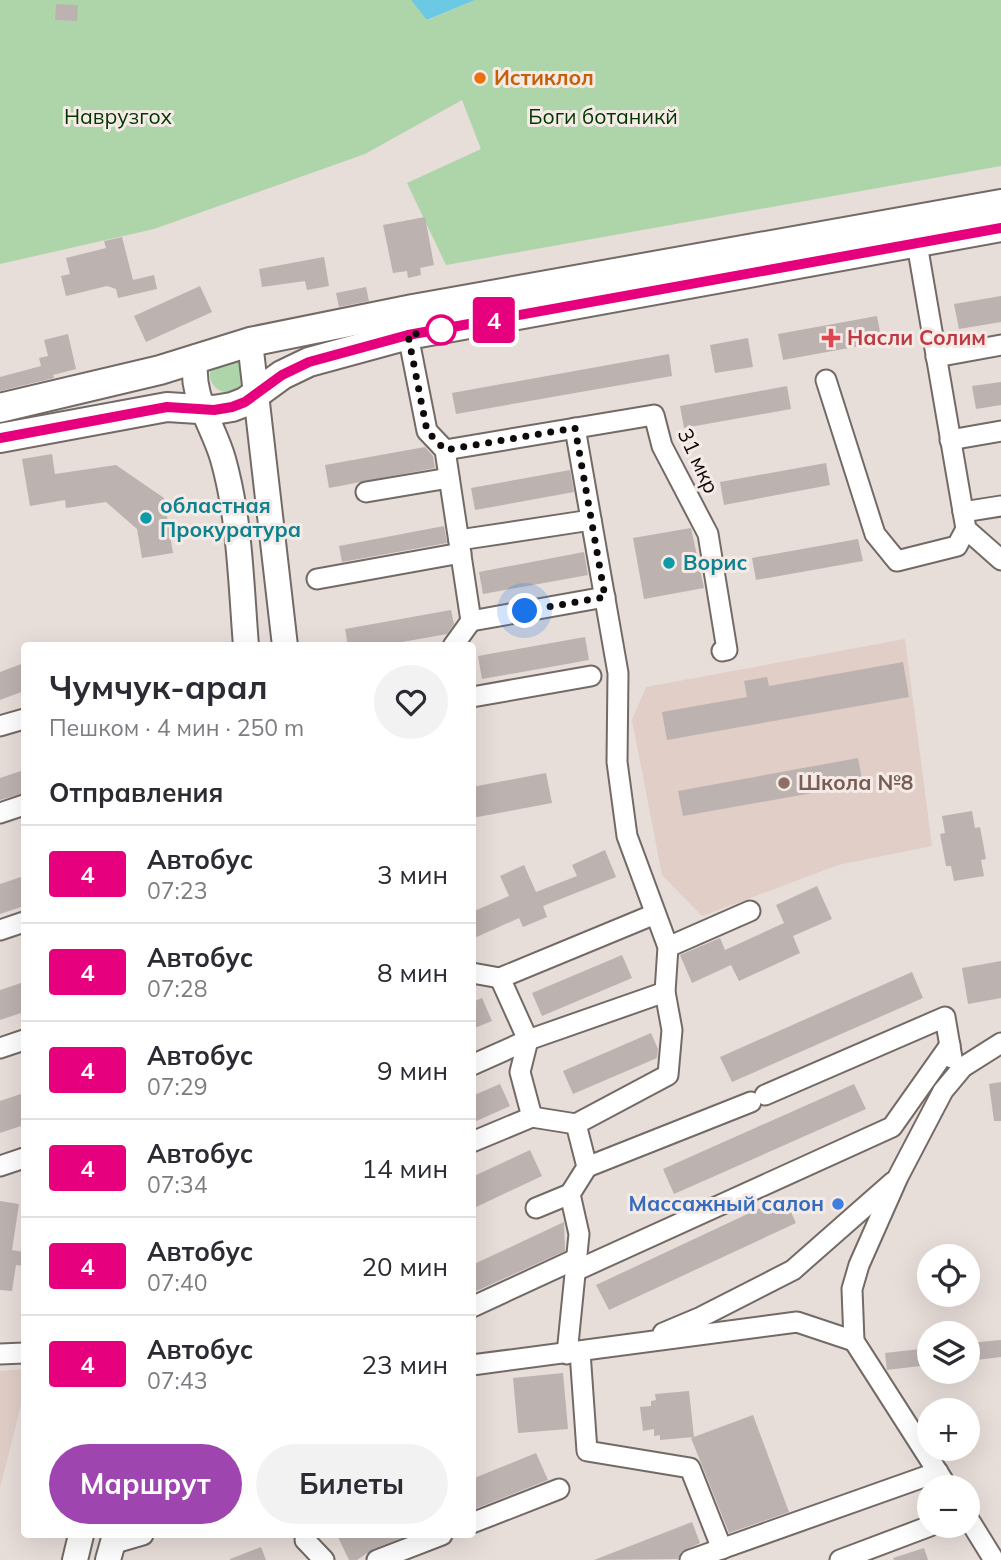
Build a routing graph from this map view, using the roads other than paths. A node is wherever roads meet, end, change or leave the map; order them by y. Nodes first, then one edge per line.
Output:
1 (1001, 204) edge
2 (1001, 228) edge
3 (917, 244) junction
4 (408, 335) junction
5 (250, 342) junction
6 (1001, 345) edge
7 (196, 357) junction
8 (936, 357) junction
9 (826, 380) dead end
10 (256, 394) junction
11 (0, 408) edge
12 (202, 408) junction
13 (575, 428) junction
14 (1001, 432) edge
15 (0, 438) edge
16 (950, 440) junction
17 (445, 450) junction
18 (449, 478) junction
19 (366, 492) dead end
20 (1001, 506) edge
21 (591, 520) junction
22 (964, 521) junction
23 (460, 547) junction
24 (1001, 560) edge
25 (317, 579) dead end
26 (605, 597) junction
27 (471, 621) junction
28 (246, 642) edge
29 (285, 642) edge
30 (453, 642) edge
31 (725, 651) dead end
32 (591, 676) dead end
33 (476, 696) edge
34 (21, 720) edge
35 (0, 726) edge
36 (21, 806) edge
37 (0, 813) edge
38 (750, 911) dead end
39 (655, 914) junction
40 (21, 923) edge
41 (0, 930) edge
42 (668, 947) junction
43 (476, 975) edge
44 (500, 978) junction
45 (665, 992) junction
46 (528, 1040) junction
47 (21, 1041) edge
48 (1001, 1043) edge
49 (950, 1045) junction
50 (0, 1048) edge
51 (476, 1063) edge
52 (955, 1074) junction
53 (532, 1117) junction
54 (576, 1124) junction
55 (476, 1140) edge
56 (21, 1159) edge
57 (0, 1166) edge
58 (587, 1167) junction
59 (898, 1177) junction
60 (570, 1194) junction
61 (536, 1208) dead end
62 (576, 1265) junction
63 (476, 1305) edge
64 (854, 1341) junction
65 (21, 1353) edge
66 (573, 1353) junction
67 (0, 1354) edge
68 (476, 1365) edge
69 (940, 1475) edge
70 (917, 1488) edge
71 (559, 1489) dead end
72 (476, 1521) edge
73 (917, 1531) edge
74 (980, 1537) edge
75 (80, 1538) edge
76 (135, 1538) edge
77 (434, 1538) edge
78 (305, 1540) dead end
79 (112, 1546) edge
80 (715, 1554) edge
81 (75, 1560) edge
82 (324, 1560) edge
83 (377, 1560) edge
84 (690, 1560) edge
85 (840, 1560) edge
86 (994, 1560) edge

1 - 5 highway
2 - 3 highway
3 - 4 highway
3 - 8 street
4 - 10 highway
4 - 17 street
5 - 7 highway
5 - 10 main road
6 - 8 street
7 - 11 highway
7 - 12 main road
8 - 16 street
9 - 22 street
10 - 12 highway
10 - 29 main road
12 - 15 highway
12 - 28 main road
13 - 17 street, 31 мкр
13 - 21 street
13 - 31 street, 31 мкр
14 - 16 street
16 - 22 street
17 - 18 street
18 - 19 street
18 - 23 street
20 - 22 street
21 - 23 street
21 - 26 street
22 - 24 street
23 - 25 street
23 - 27 street
26 - 27 street
26 - 39 street
27 - 30 street
32 - 33 street
34 - 35 street
36 - 37 street
38 - 42 street
39 - 42 street
39 - 44 street
40 - 41 street
42 - 45 street
43 - 44 street
44 - 46 street
45 - 46 street
45 - 54 street
46 - 51 street
46 - 53 street
47 - 50 street
48 - 52 street
49 - 52 street
49 - 58 street
49 - 62 street
52 - 59 street
53 - 54 street
53 - 55 street
54 - 58 street
56 - 57 street
58 - 60 street
59 - 64 street
59 - 66 street
60 - 61 street
60 - 62 street
62 - 63 street
62 - 66 street
64 - 66 street
64 - 69 street
65 - 67 street
66 - 68 street
66 - 80 street
70 - 80 street
71 - 72 street
73 - 85 street
74 - 86 street
75 - 81 main road
76 - 79 street
77 - 83 street
78 - 82 street
80 - 84 street

